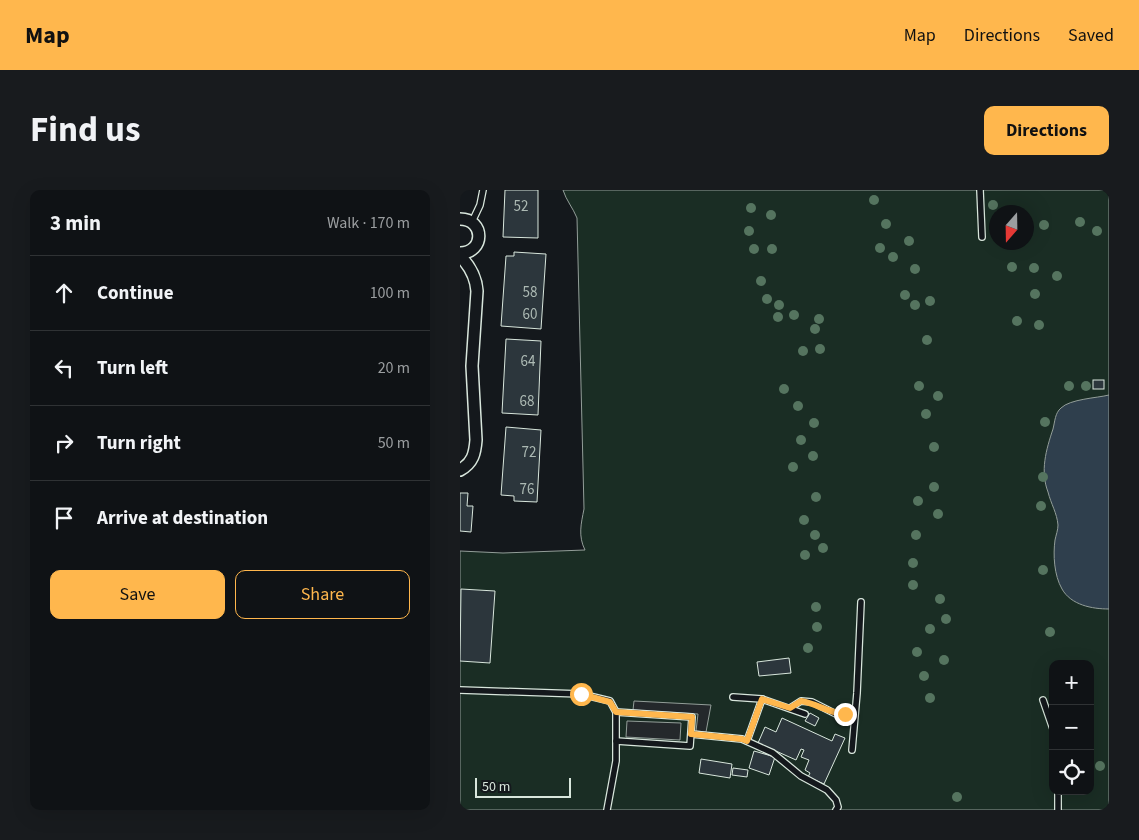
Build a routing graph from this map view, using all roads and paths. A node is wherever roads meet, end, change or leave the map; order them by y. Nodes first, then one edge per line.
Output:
1 (483, 190) edge
2 (980, 190) edge
3 (460, 219) edge
4 (472, 222) junction
5 (982, 237) dead end
6 (460, 254) edge
7 (460, 470) edge
8 (861, 602) dead end
9 (460, 690) edge
10 (733, 697) dead end
11 (762, 699) junction
12 (1043, 700) dead end
13 (790, 708) junction
14 (616, 712) junction
15 (855, 713) junction
16 (805, 714) dead end
17 (1049, 717) edge
18 (691, 734) junction
19 (616, 741) junction
20 (747, 741) junction
21 (852, 750) dead end
22 (1058, 795) edge
23 (607, 810) edge
24 (836, 810) edge
25 (1058, 810) edge

1 - 4 lane
2 - 5 lane
3 - 4 street
4 - 6 street
6 - 7 street
8 - 15 lane
9 - 14 lane
10 - 11 lane
11 - 13 lane
11 - 20 lane
12 - 17 lane
13 - 15 lane
13 - 16 lane
14 - 18 lane
14 - 19 lane
15 - 21 lane
18 - 19 lane
18 - 20 lane
19 - 23 lane
20 - 24 lane
22 - 25 lane

